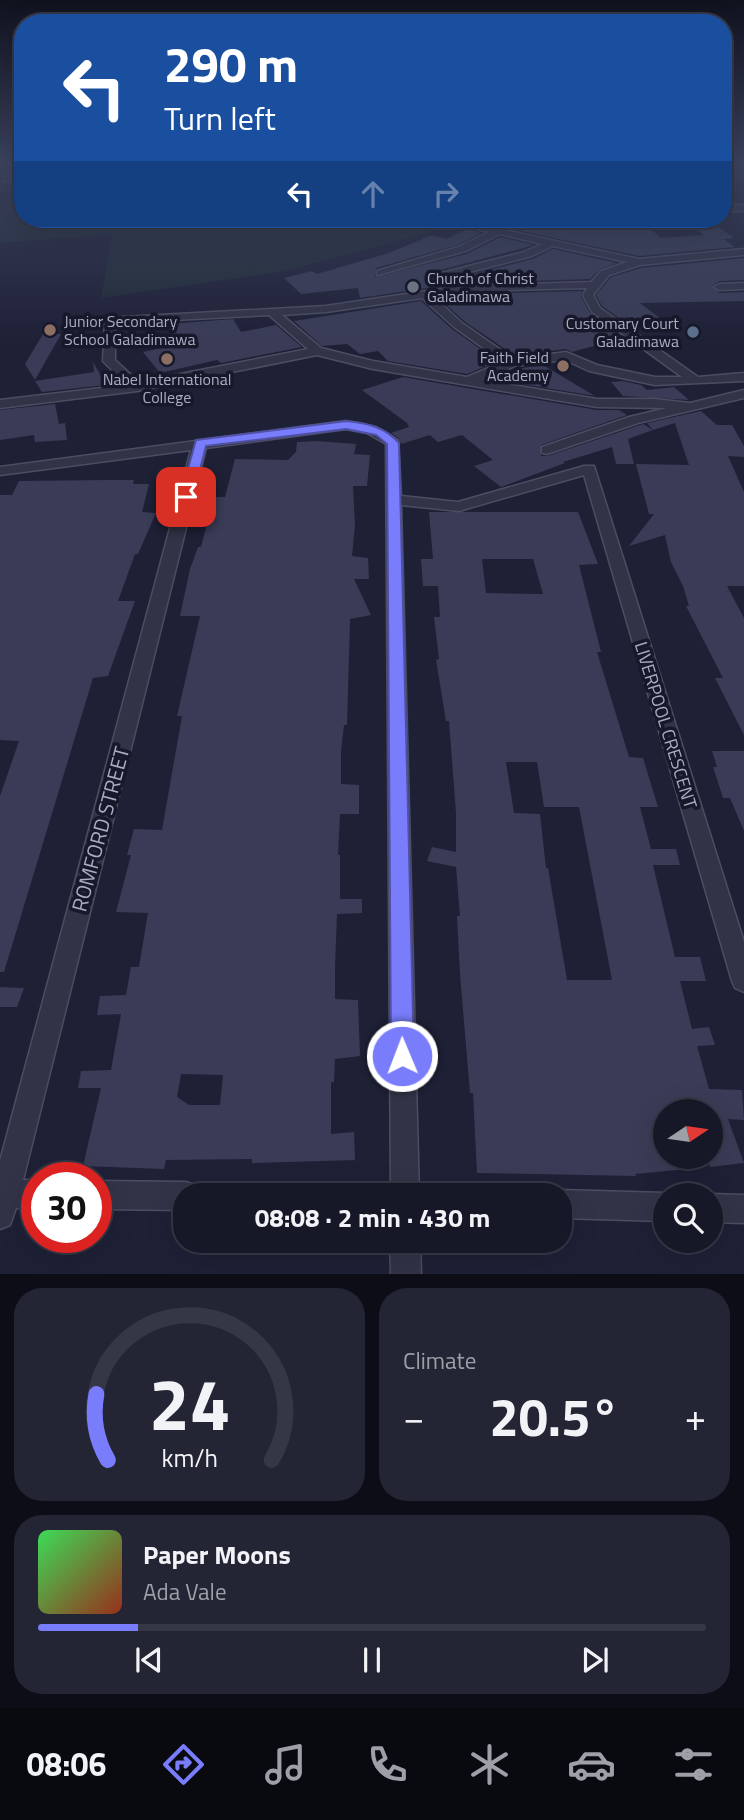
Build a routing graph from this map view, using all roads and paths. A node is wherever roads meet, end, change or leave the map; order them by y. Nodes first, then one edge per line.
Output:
1 (490, 228) edge
2 (499, 231) junction
3 (552, 243) junction
4 (744, 252) edge
5 (639, 261) junction
6 (381, 273) dead end
7 (594, 285) junction
8 (744, 286) edge
9 (719, 288) dead end
10 (455, 289) junction
11 (424, 294) junction
12 (272, 313) junction
13 (317, 351) junction
14 (512, 363) junction
15 (744, 377) edge
16 (469, 381) junction
17 (695, 381) junction
18 (137, 387) junction
19 (744, 394) edge
20 (0, 404) edge
21 (691, 407) junction
22 (200, 443) junction
23 (547, 450) dead end
24 (0, 471) edge
25 (394, 500) junction
26 (744, 981) edge
27 (405, 1183) edge
28 (112, 1195) edge
29 (173, 1196) edge
30 (21, 1197) edge
31 (2, 1201) edge
32 (572, 1204) edge
33 (653, 1207) edge
34 (723, 1208) edge
35 (744, 1209) edge
36 (405, 1253) edge
37 (406, 1274) edge

1 - 2 street
2 - 3 street
2 - 6 street
3 - 5 street
3 - 10 street
4 - 5 street
5 - 7 street
7 - 10 street
7 - 17 street
8 - 9 street
10 - 11 street
11 - 12 street
11 - 14 street
12 - 13 street
12 - 18 street
13 - 16 street
13 - 18 street
14 - 16 street
14 - 17 street
15 - 17 street
16 - 21 street
18 - 20 street
19 - 21 street
21 - 23 street
22 - 24 street
22 - 25 street
22 - 31 street, ROMFORD STREET
25 - 26 street, LIVERPOOL CRESCENT
25 - 27 street
28 - 29 street
30 - 31 street
32 - 33 street
34 - 35 street
36 - 37 street

